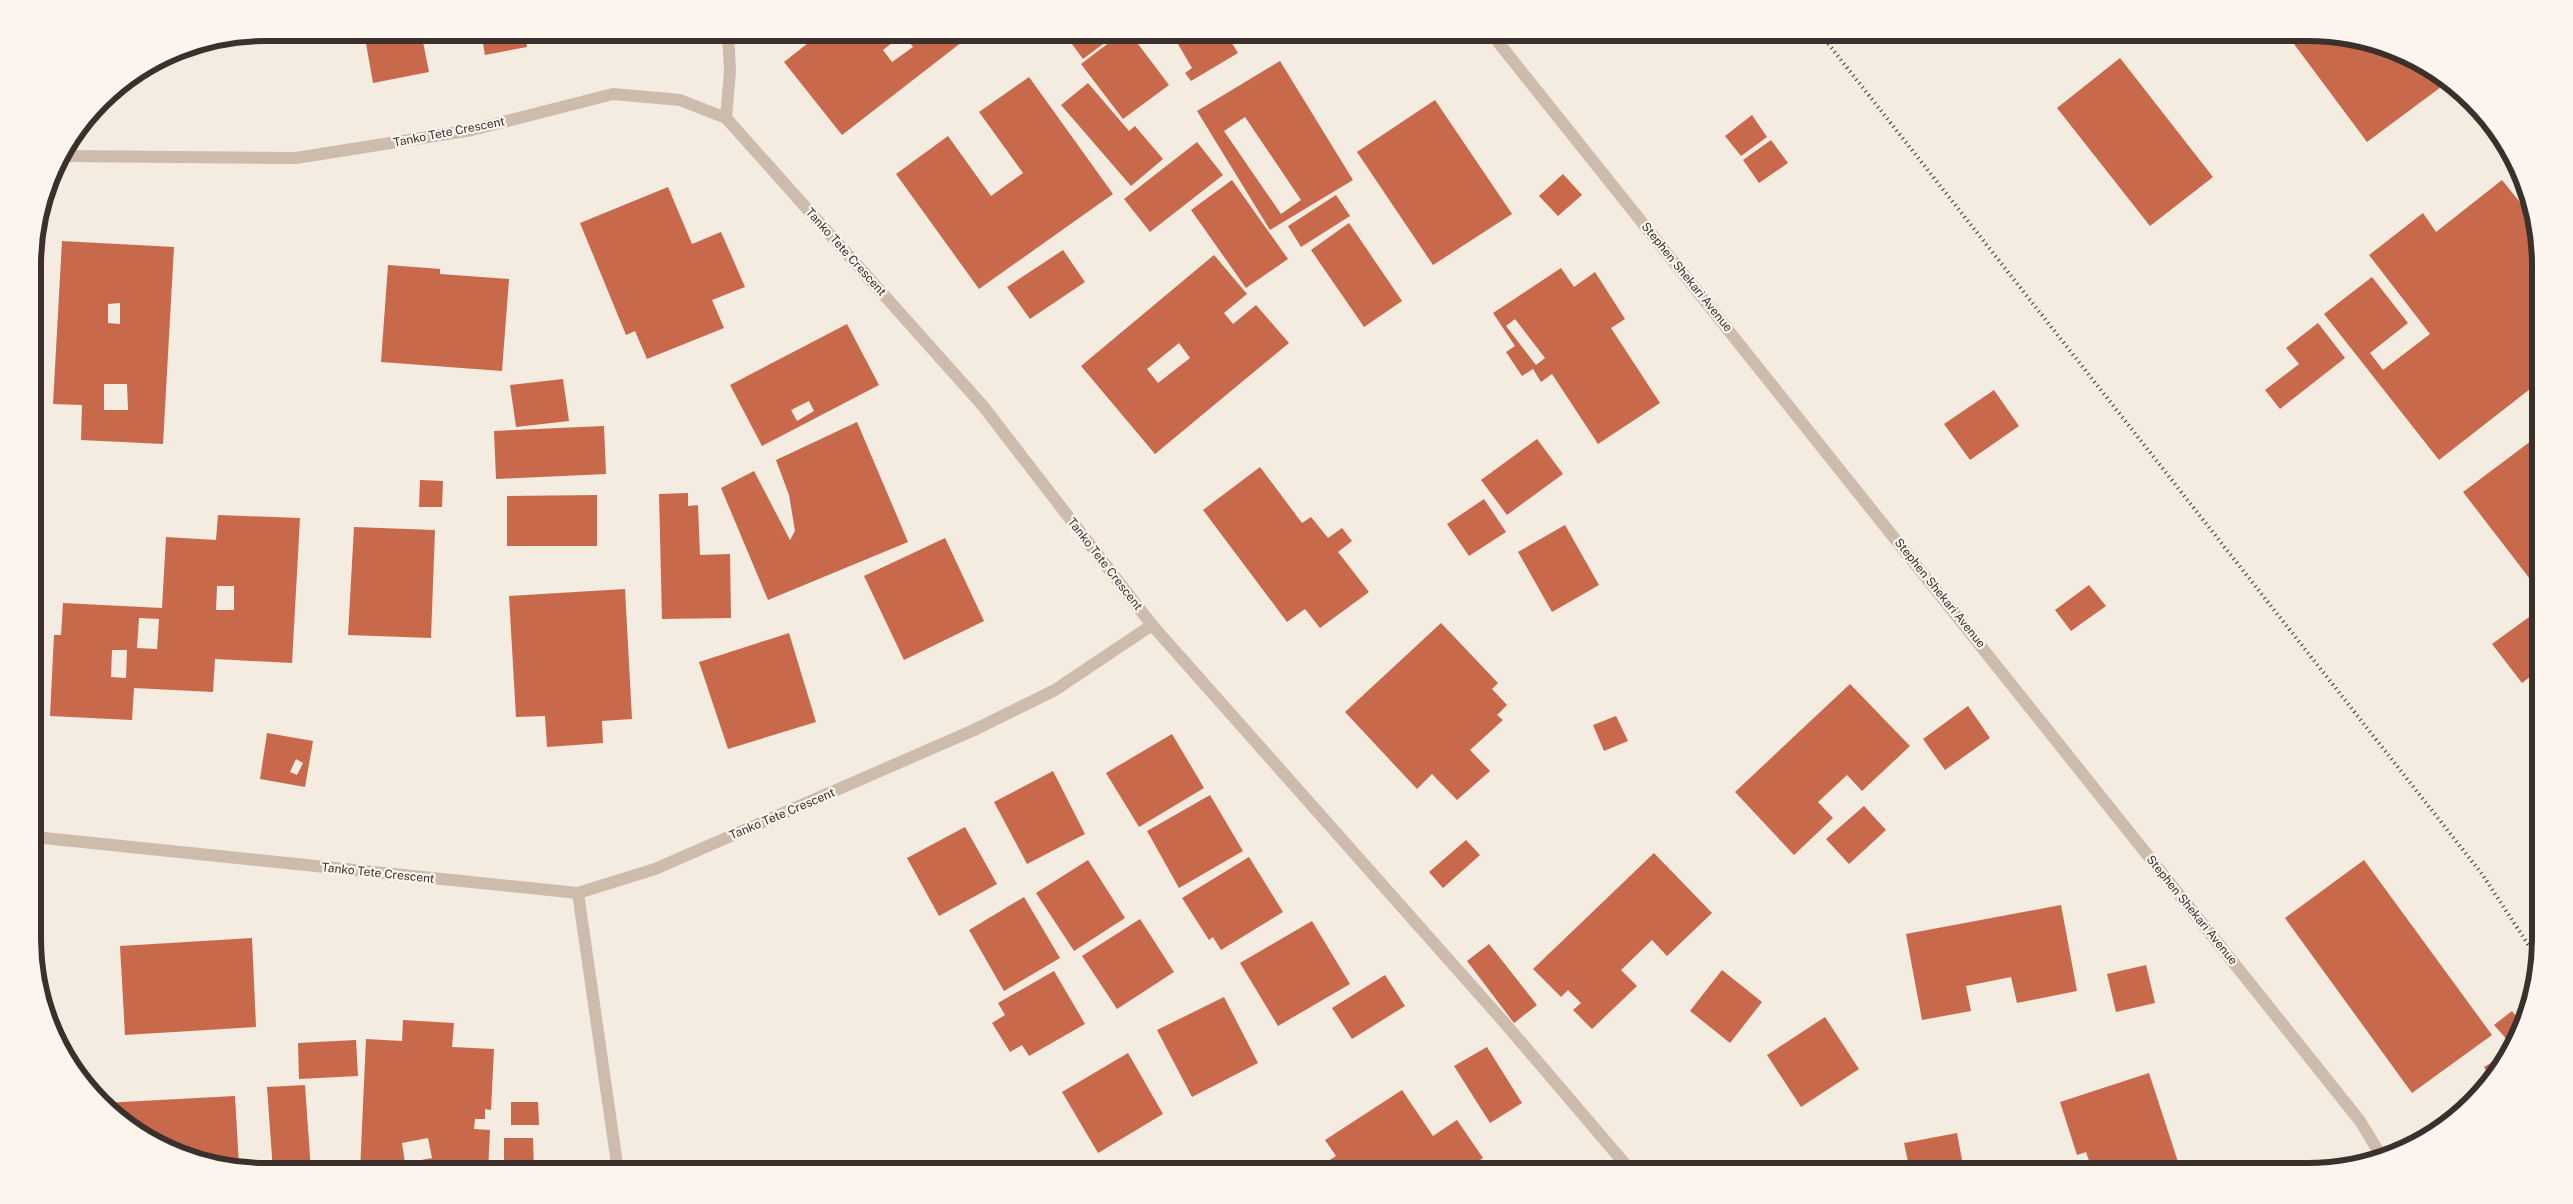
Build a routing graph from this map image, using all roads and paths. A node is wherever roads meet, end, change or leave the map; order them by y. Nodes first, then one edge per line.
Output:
1 (728, 41) edge
2 (1497, 41) edge
3 (726, 118) junction
4 (69, 156) edge
5 (1152, 626) junction
6 (41, 838) edge
7 (578, 893) junction
8 (2378, 1151) edge
9 (617, 1163) edge
10 (1624, 1163) edge

1 - 3 street
2 - 8 street, Stephen Shekari Avenue
3 - 4 street, Tanko Tete Crescent
3 - 5 street, Tanko Tete Crescent
5 - 7 street, Tanko Tete Crescent
5 - 10 street
6 - 7 street, Tanko Tete Crescent
7 - 9 street

